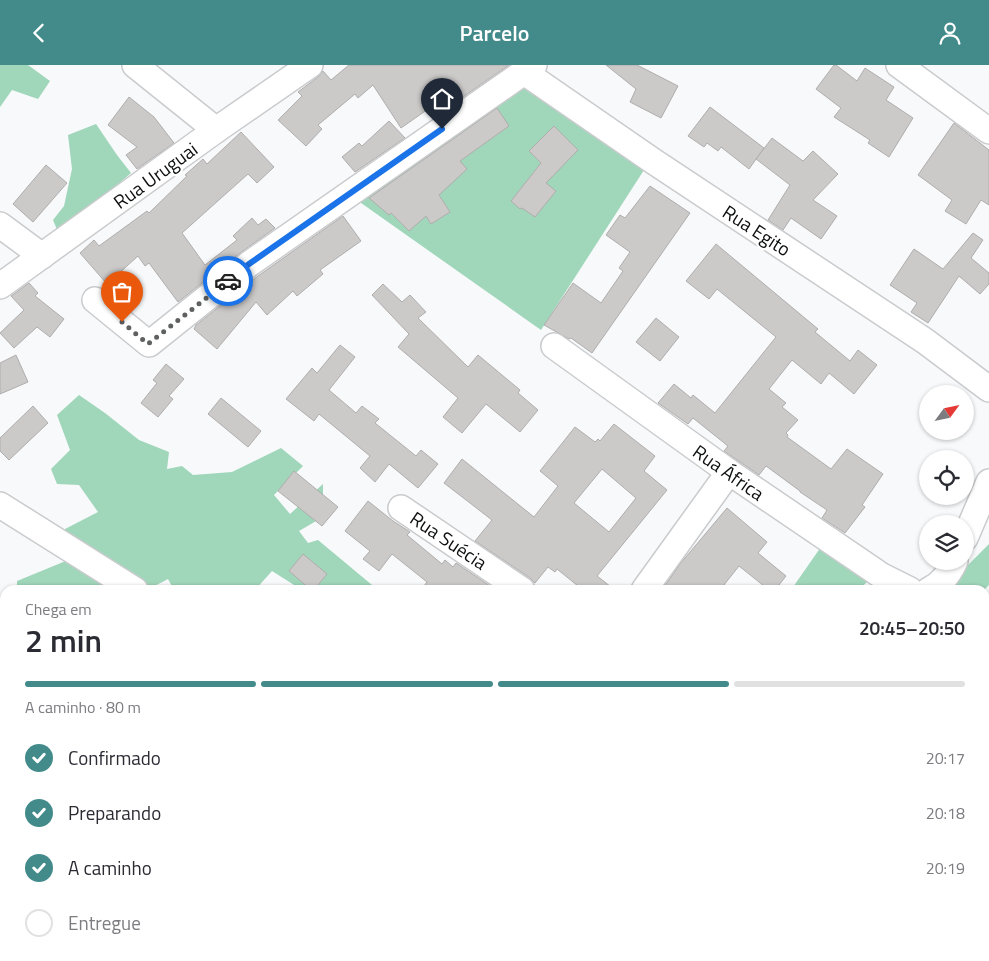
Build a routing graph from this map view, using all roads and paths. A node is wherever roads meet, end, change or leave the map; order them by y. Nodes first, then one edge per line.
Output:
1 (135, 65) edge
2 (310, 65) edge
3 (899, 65) edge
4 (529, 69) edge
5 (216, 130) junction
6 (989, 131) edge
7 (0, 225) edge
8 (42, 256) junction
9 (0, 286) edge
10 (95, 300) dead end
11 (554, 346) dead end
12 (989, 389) edge
13 (728, 472) junction
14 (989, 482) edge
15 (0, 505) edge
16 (401, 508) dead end
17 (974, 517) edge
18 (951, 570) edge
19 (127, 585) edge
20 (515, 585) edge
21 (648, 585) edge
22 (900, 585) edge
23 (938, 585) edge

1 - 5 street
2 - 5 street, Rua Uruguai
3 - 6 street
4 - 10 street
4 - 12 street, Rua Egito
5 - 8 street, Rua Uruguai
7 - 8 street
8 - 9 street, Rua Uruguai
11 - 13 street, Rua África
13 - 21 street
13 - 22 street, Rua África
14 - 17 street
15 - 19 street
16 - 20 street, Rua Suécia
18 - 23 street

